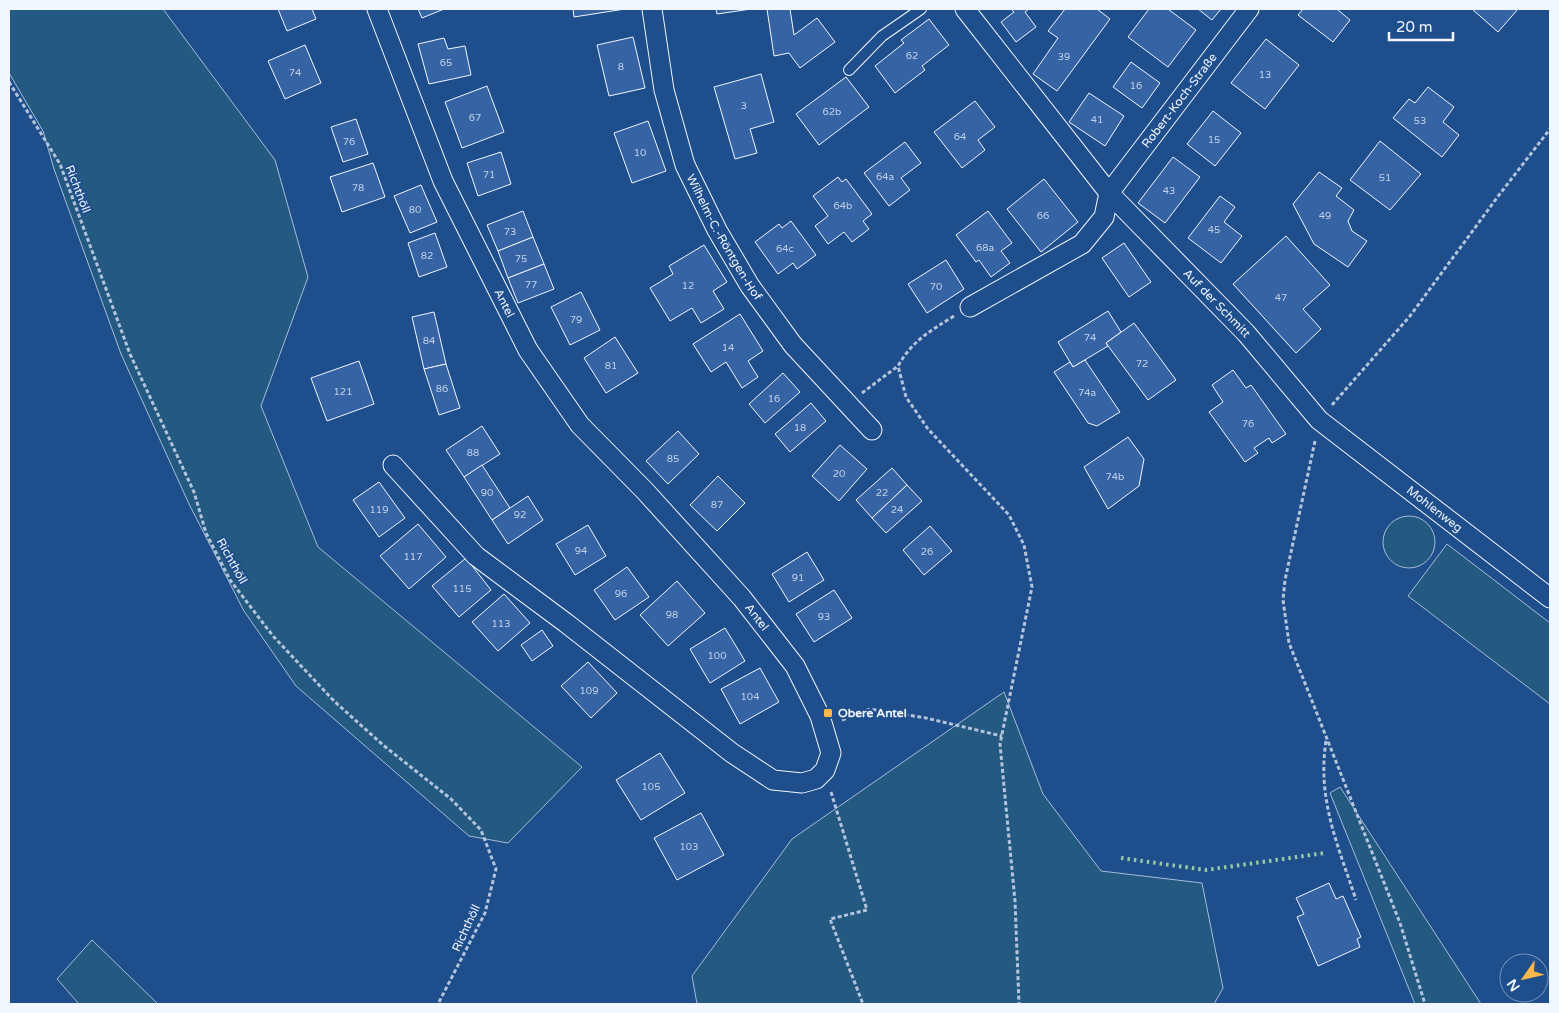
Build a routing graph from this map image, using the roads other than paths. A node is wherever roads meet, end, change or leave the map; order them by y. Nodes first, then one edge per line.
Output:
1 (377, 9) edge
2 (652, 9) edge
3 (921, 9) edge
4 (965, 9) edge
5 (1249, 9) edge
6 (849, 70) dead end
7 (1108, 193) junction
8 (970, 307) road end
9 (1319, 420) joint
10 (872, 430) dead end
11 (393, 466) dead end
12 (1550, 598) edge

1 - 11 street, Antel
2 - 10 street, Wilhelm-C.-Röntgen-Hof
3 - 6 lane
4 - 7 street, Auf der Schmitt
5 - 7 street, Robert-Koch-Straße
7 - 8 street
7 - 9 street, Auf der Schmitt
9 - 12 street, Mohlenweg

